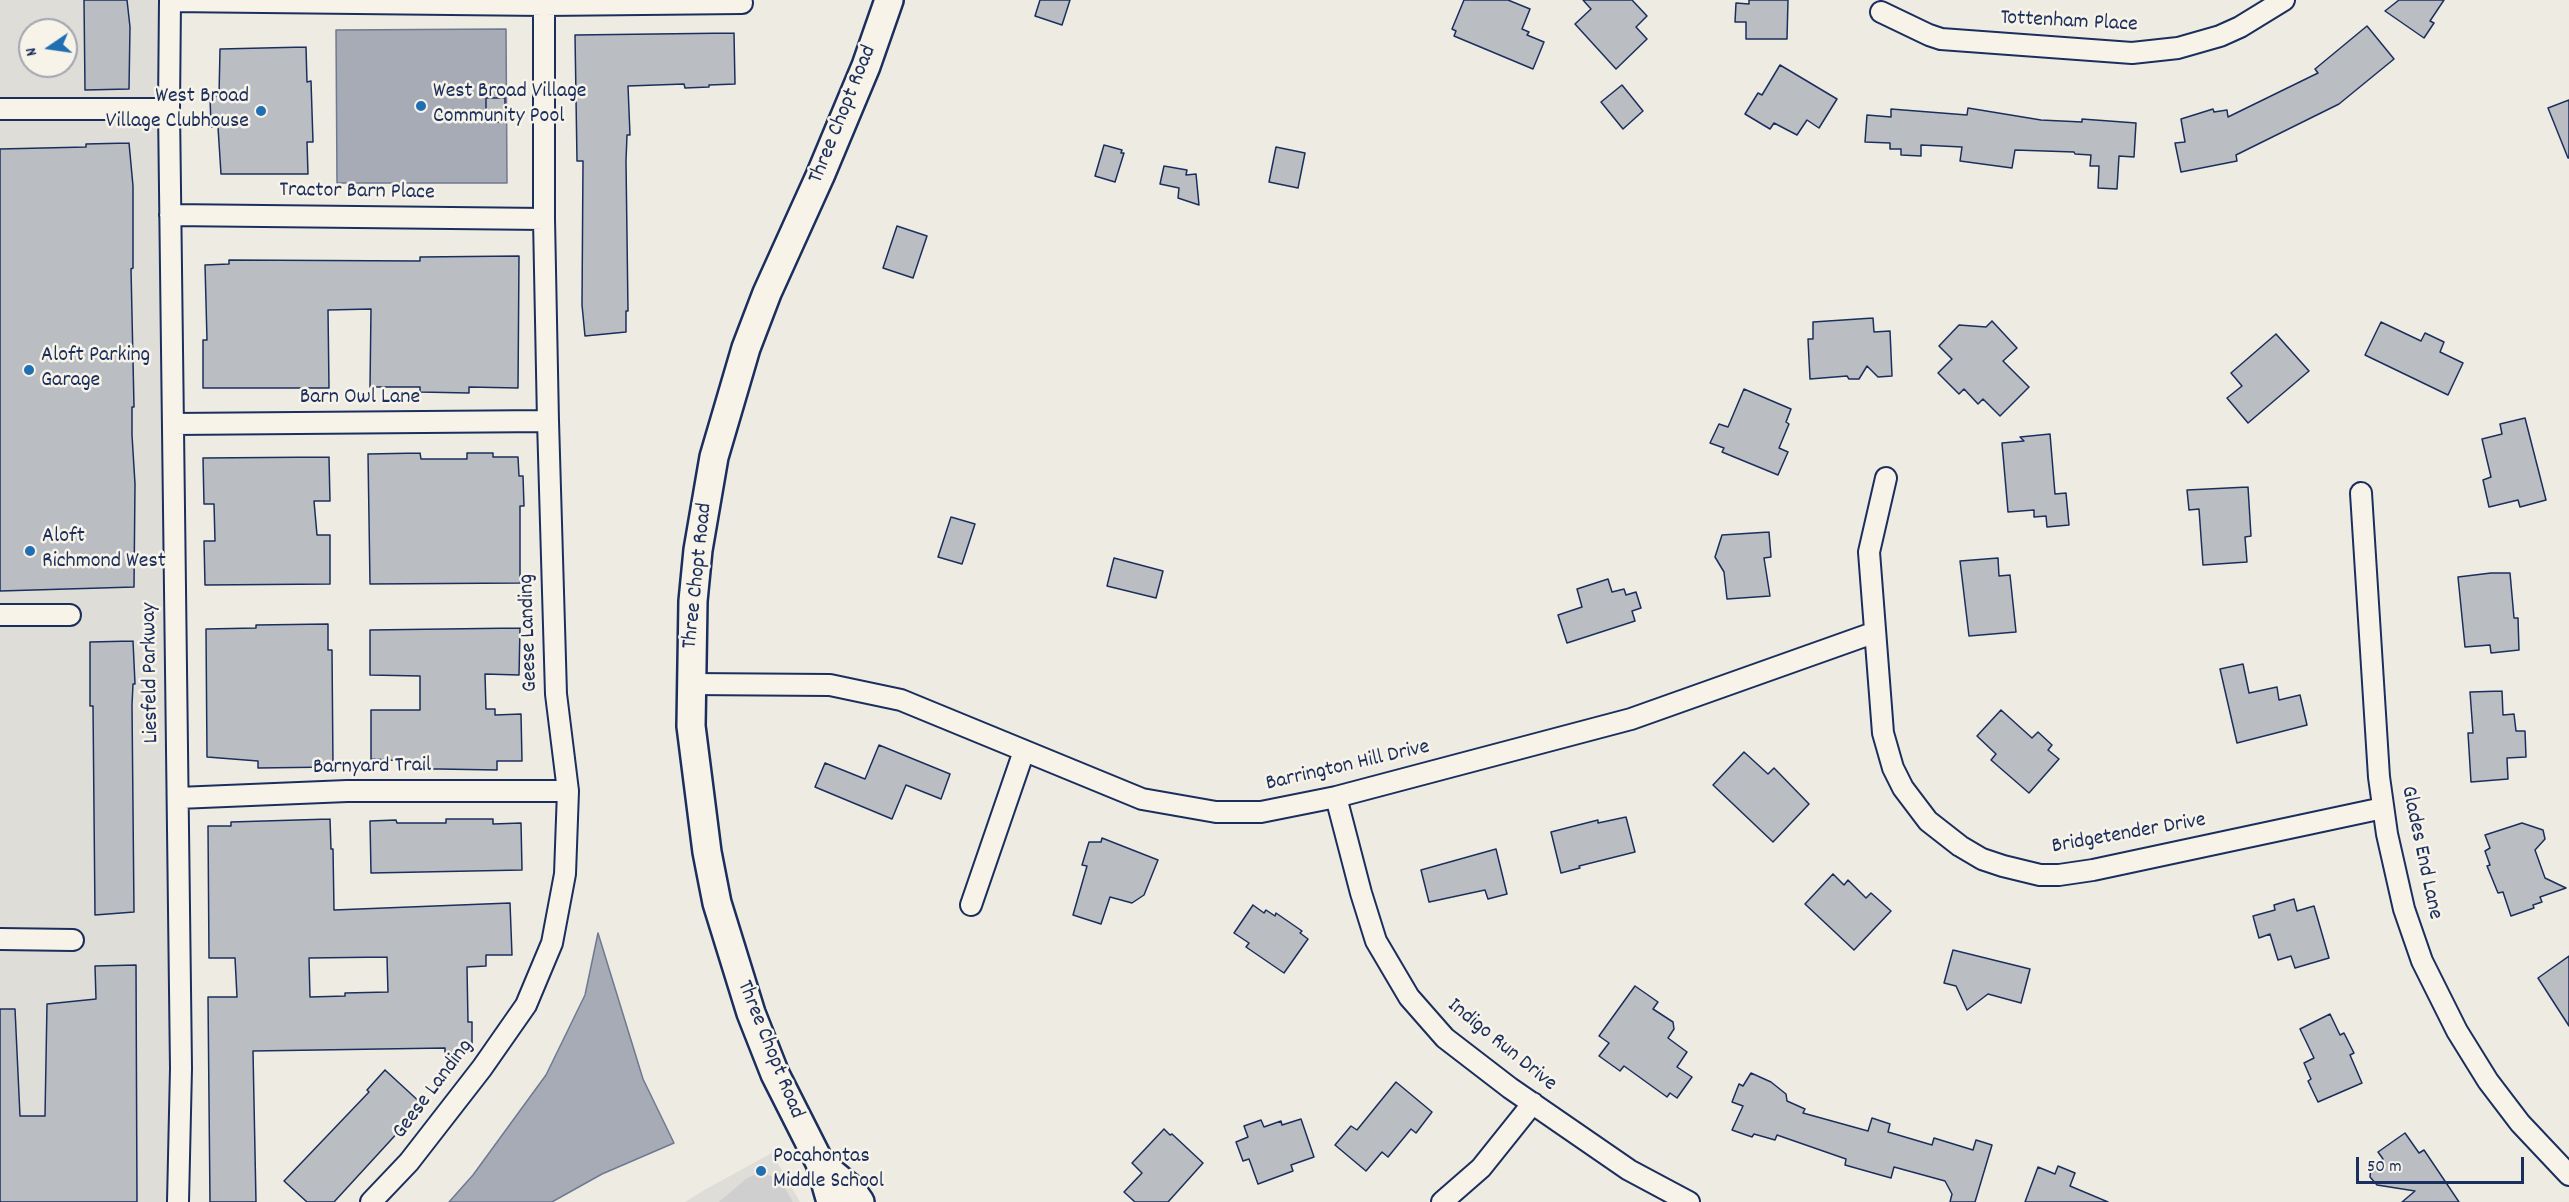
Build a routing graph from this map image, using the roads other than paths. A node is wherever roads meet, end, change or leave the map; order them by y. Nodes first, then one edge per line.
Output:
1 (170, 0) edge
2 (889, 0) edge
3 (2284, 0) edge
4 (544, 3) edge
5 (742, 3) dead end
6 (1881, 12) dead end
7 (0, 109) edge
8 (169, 109) junction
9 (170, 215) junction
10 (544, 219) junction
11 (548, 421) junction
12 (173, 424) junction
13 (1886, 478) dead end
14 (2361, 493) dead end
15 (0, 615) edge
16 (70, 615) dead end
17 (1873, 633) junction
18 (690, 684) junction
19 (1024, 751) junction
20 (568, 791) junction
21 (1336, 797) junction
22 (178, 798) junction
23 (2383, 808) junction
24 (971, 905) dead end
25 (0, 939) edge
26 (73, 940) dead end
27 (1533, 1103) junction
28 (820, 1163) junction
29 (2569, 1175) edge
30 (178, 1202) edge
31 (371, 1202) edge
32 (831, 1202) edge
33 (860, 1202) edge
34 (1442, 1202) edge
35 (1689, 1202) edge

1 - 4 street
1 - 8 street, Liesfeld Parkway
2 - 18 main road, Three Chopt Road
3 - 6 street, Tottenham Place
4 - 5 street
4 - 10 street, Geese Landing
7 - 8 street
8 - 9 street, Liesfeld Parkway
9 - 10 street, Tractor Barn Place
9 - 12 street, Liesfeld Parkway
10 - 11 street, Geese Landing
11 - 12 street, Barn Owl Lane
11 - 20 street, Geese Landing
12 - 22 street, Liesfeld Parkway
13 - 17 street, Bridgetender Drive
14 - 23 street, Glades End Lane
15 - 16 street
17 - 21 street, Barrington Hill Drive
17 - 23 street, Bridgetender Drive
18 - 19 street, Barrington Hill Drive
18 - 28 main road, Three Chopt Road
19 - 21 street, Barrington Hill Drive
19 - 24 street
20 - 22 street, Barnyard Trail
20 - 31 street, Geese Landing
21 - 27 street, Indigo Run Drive
22 - 30 street, Liesfeld Parkway
23 - 29 street, Glades End Lane
25 - 26 street
27 - 34 street
27 - 35 street, Indigo Run Drive
28 - 32 main road, Three Chopt Road
28 - 33 main road, Three Chopt Road

